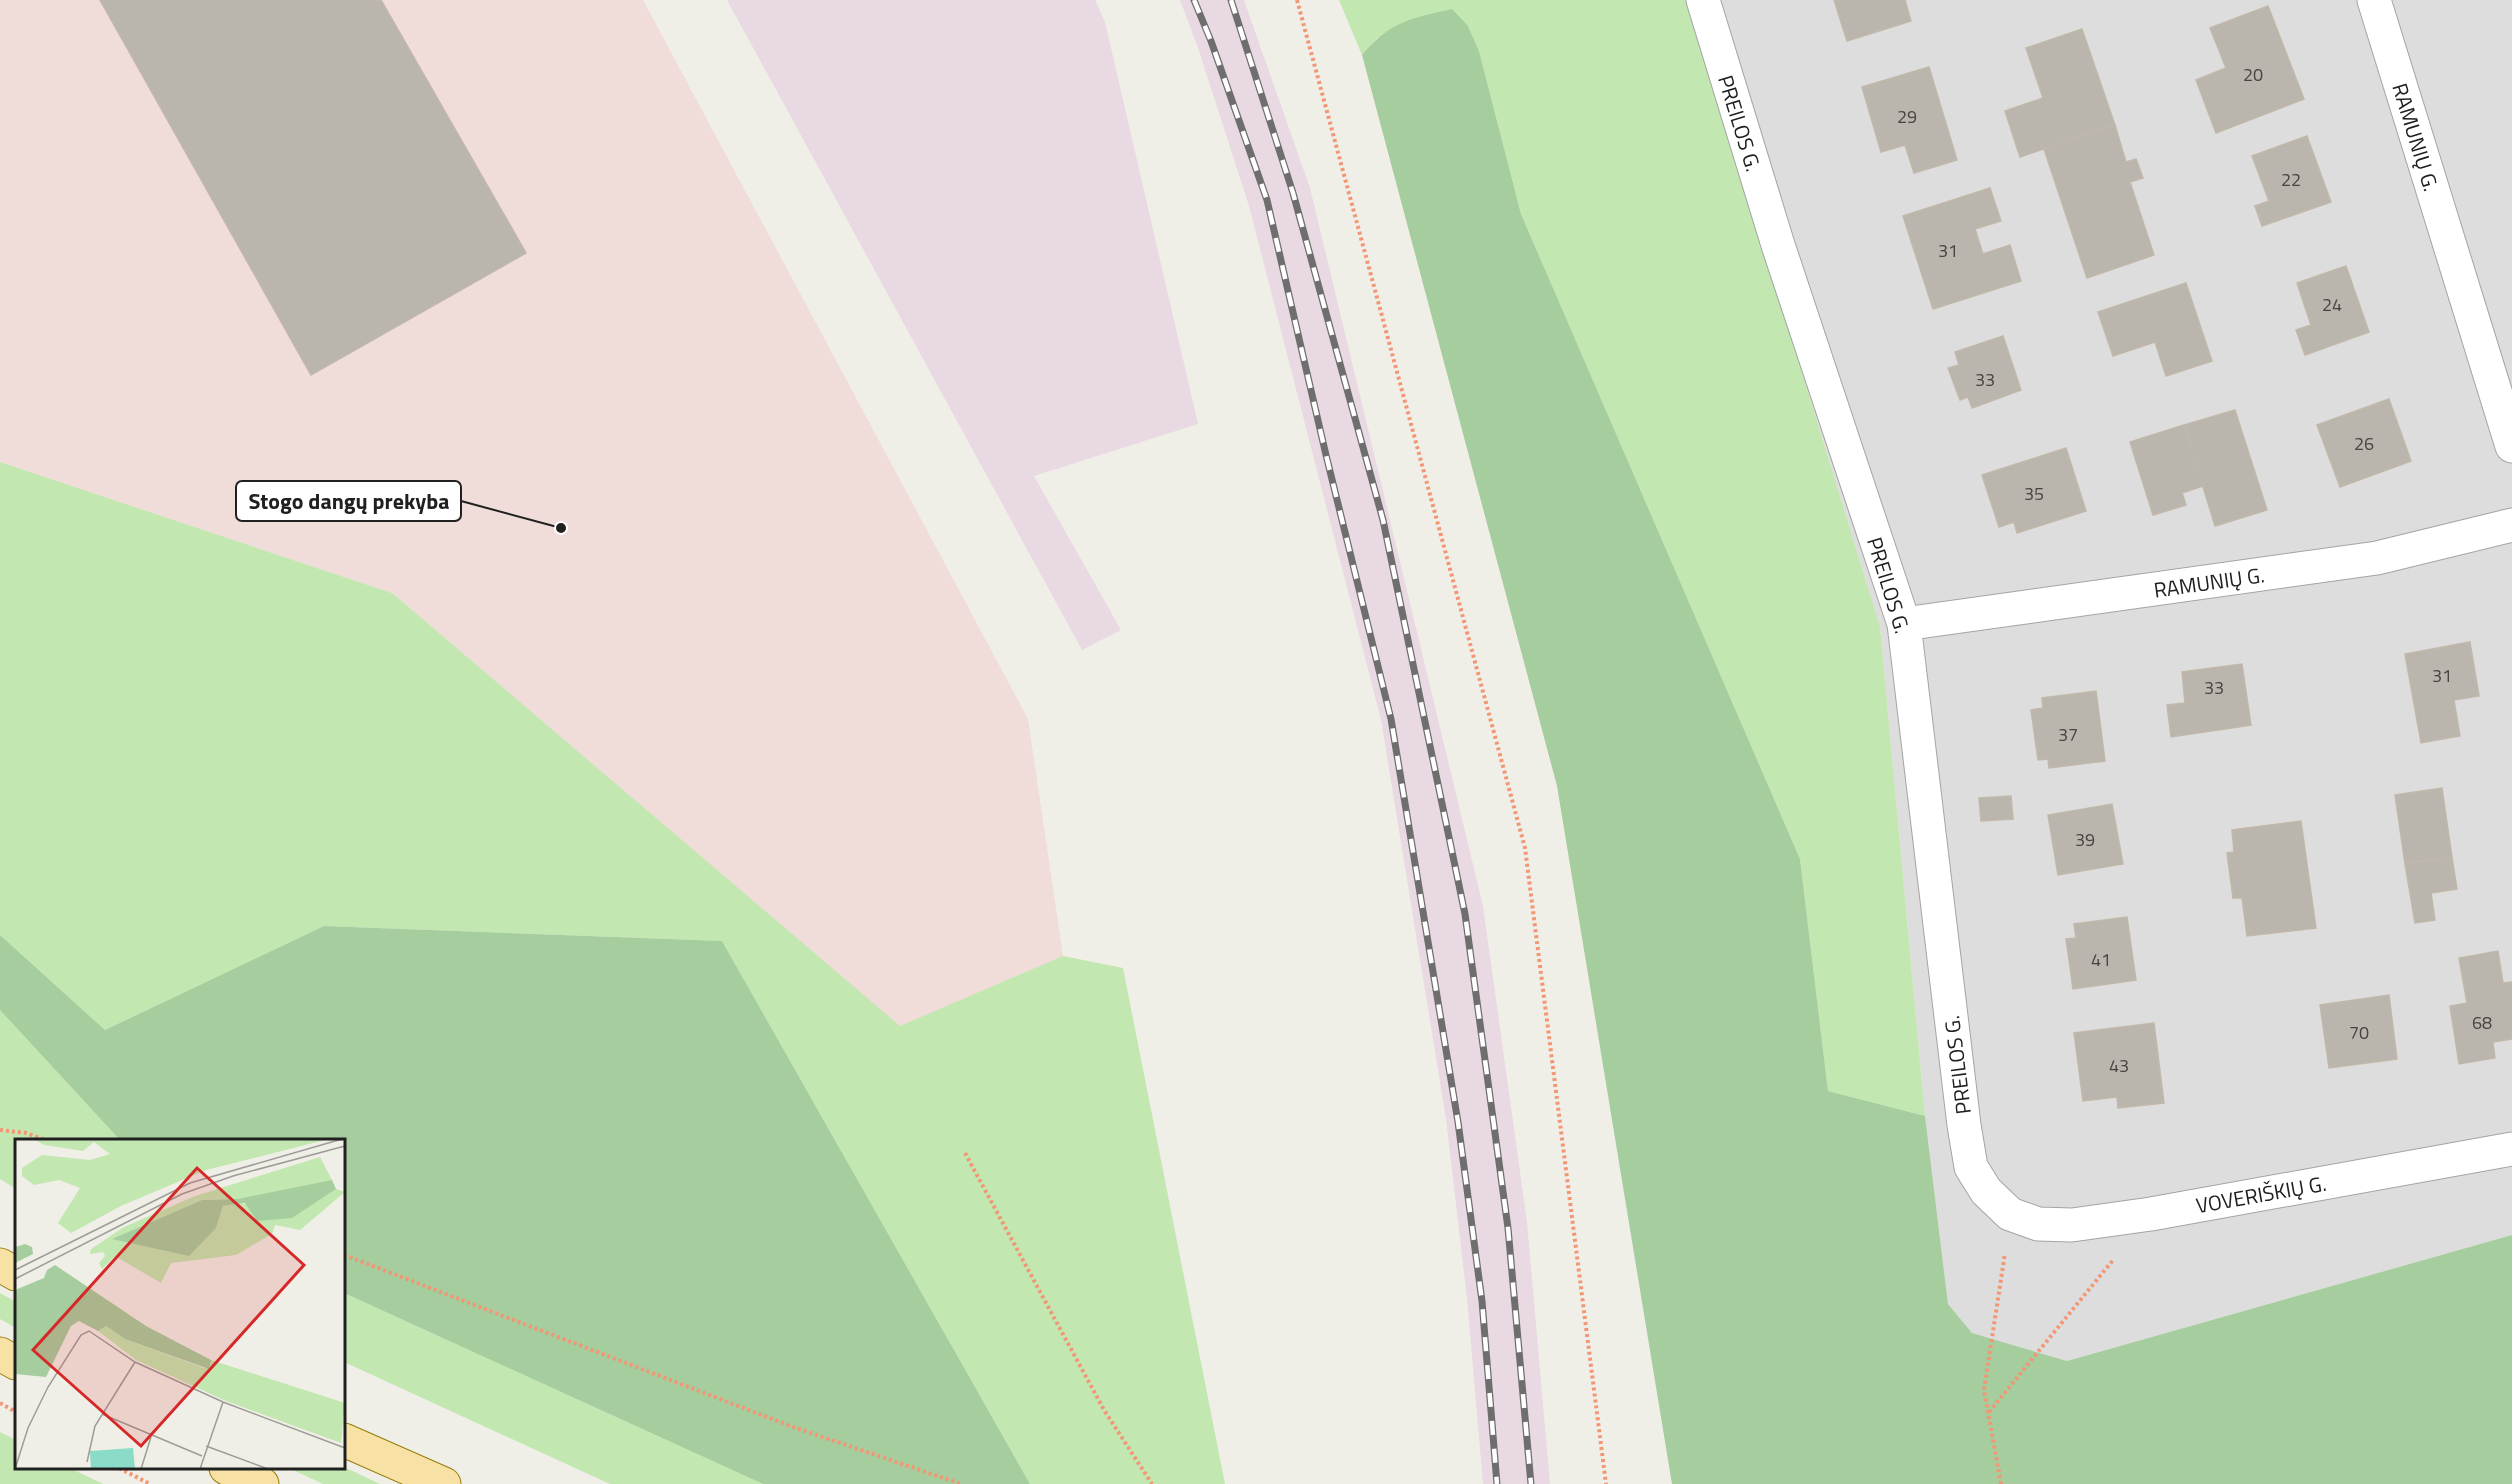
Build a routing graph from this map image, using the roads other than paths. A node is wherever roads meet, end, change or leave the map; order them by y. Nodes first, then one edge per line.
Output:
1 (1703, 0) edge
2 (2374, 0) edge
3 (2512, 446) edge
4 (2512, 525) edge
5 (1904, 624) junction
6 (2512, 1149) edge
7 (2010, 1214) joint
8 (0, 1265) edge
9 (15, 1273) edge
10 (0, 1354) edge
11 (15, 1362) edge
12 (345, 1440) edge
13 (230, 1469) edge
14 (262, 1484) edge
15 (444, 1484) edge

1 - 5 street, PREILOS G.
2 - 3 street, RAMUNIŲ G.
4 - 5 street, RAMUNIŲ G.
5 - 7 street, PREILOS G.
6 - 7 street, VOVERIŠKIŲ G.
8 - 9 main road
10 - 11 main road
12 - 15 main road
13 - 14 main road

